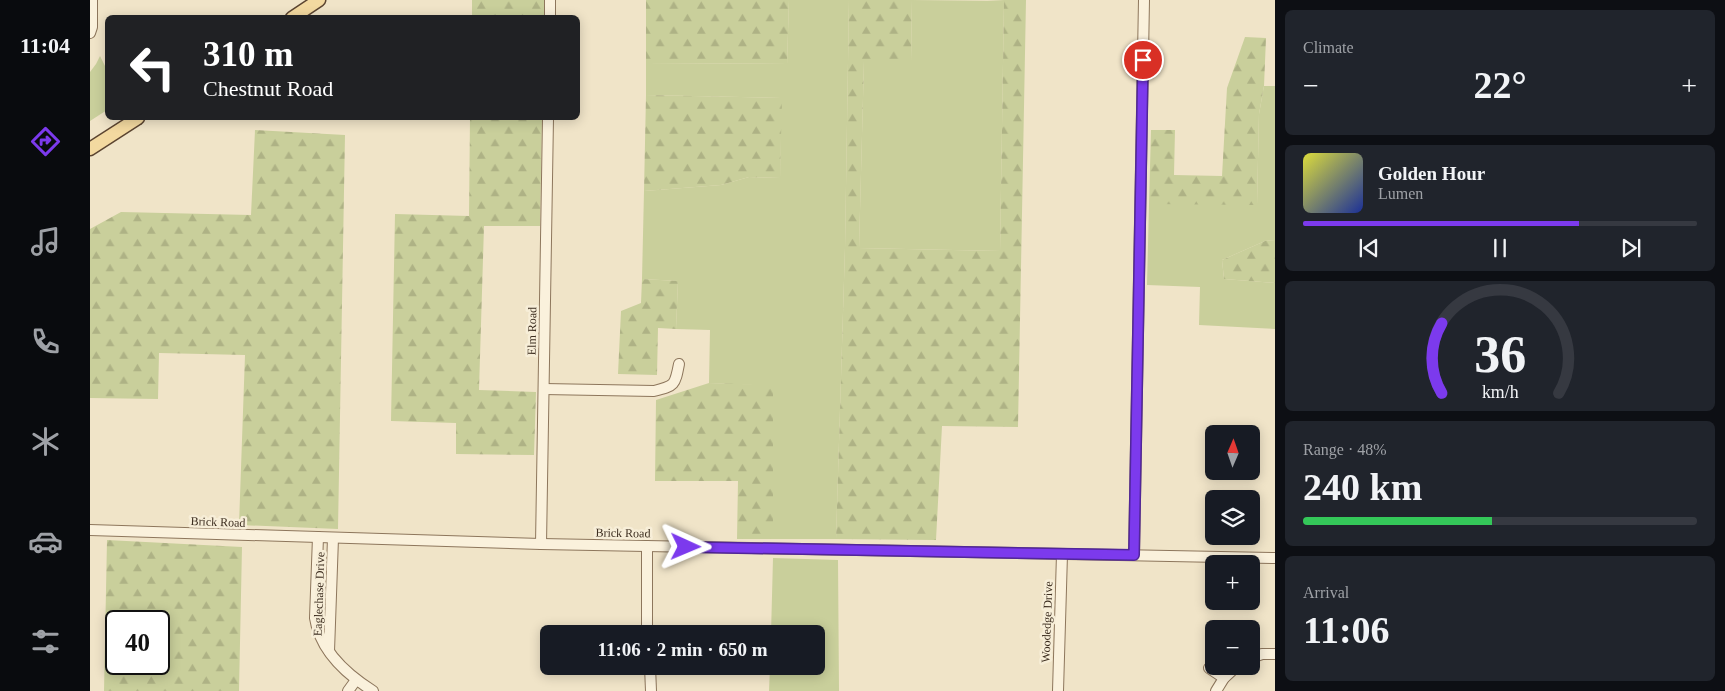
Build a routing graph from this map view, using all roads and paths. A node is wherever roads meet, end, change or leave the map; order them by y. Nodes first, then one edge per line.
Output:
1 (92, 0) edge
2 (319, 0) edge
3 (550, 0) edge
4 (1144, 0) edge
5 (296, 15) edge
6 (550, 15) edge
7 (90, 33) edge
8 (135, 120) edge
9 (548, 120) edge
10 (90, 149) edge
11 (679, 364) dead end
12 (544, 389) junction
13 (90, 530) edge
14 (318, 537) junction
15 (333, 538) junction
16 (541, 544) junction
17 (647, 546) junction
18 (1062, 554) junction
19 (1134, 555) junction
20 (1275, 558) edge
21 (647, 625) edge
22 (329, 651) junction
23 (1275, 654) edge
24 (1260, 655) edge
25 (650, 675) edge
26 (1220, 675) edge
27 (1227, 675) edge
28 (1224, 678) junction
29 (356, 680) junction
30 (348, 691) edge
31 (373, 691) edge
32 (651, 691) edge
33 (1058, 691) edge
34 (1216, 691) edge

1 - 7 street
2 - 5 main road
3 - 6 street
4 - 19 street
8 - 10 main road
9 - 12 street, Elm Road
11 - 12 street
12 - 16 street, Elm Road
13 - 14 street, Brick Road
14 - 15 street, Brick Road
14 - 22 street
15 - 16 street, Brick Road
15 - 22 street, Eaglechase Drive
16 - 17 street, Brick Road
17 - 18 street, Brick Road
17 - 21 street
18 - 19 street, Brick Road
18 - 33 street, Woodedge Drive
19 - 20 street, Brick Road
22 - 29 street
23 - 24 street
25 - 32 street
26 - 28 street
27 - 28 street
28 - 34 street
29 - 30 street
29 - 31 street

